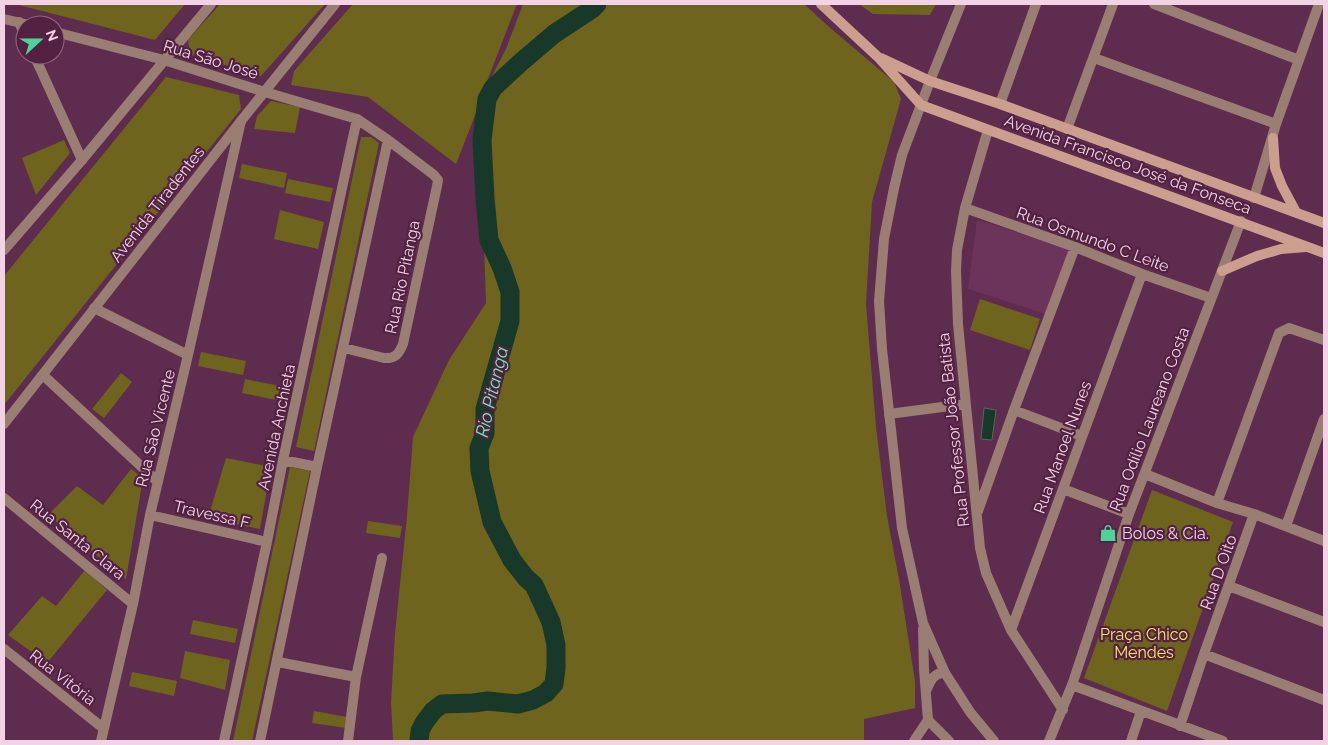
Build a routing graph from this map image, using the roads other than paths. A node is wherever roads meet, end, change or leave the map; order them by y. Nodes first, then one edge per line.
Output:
1 (211, 4) edge
2 (335, 4) edge
3 (821, 4) edge
4 (960, 4) edge
5 (1036, 4) edge
6 (1113, 4) edge
7 (1154, 4) edge
8 (1319, 4) edge
9 (65, 35) edge
10 (878, 57) junction
11 (1094, 58) junction
12 (164, 60) junction
13 (1299, 60) junction
14 (39, 65) edge
15 (930, 81) junction
16 (264, 92) junction
17 (1000, 104) junction
18 (921, 105) junction
19 (357, 119) junction
20 (241, 121) junction
21 (1276, 124) junction
22 (1067, 129) junction
23 (988, 130) junction
24 (1272, 138) junction
25 (388, 140) junction
26 (82, 160) junction
27 (438, 180) joint
28 (1254, 198) junction
29 (965, 208) junction
30 (1296, 212) junction
31 (1241, 221) junction
32 (1324, 223) edge
33 (1310, 247) junction
34 (1076, 248) junction
35 (4, 250) edge
36 (1324, 253) edge
37 (1222, 271) junction
38 (1142, 274) junction
39 (1211, 298) junction
40 (94, 308) junction
41 (1324, 340) edge
42 (344, 348) junction
43 (188, 355) junction
44 (43, 375) junction
45 (965, 404) junction
46 (1014, 410) junction
47 (889, 414) junction
48 (1324, 419) edge
49 (4, 424) edge
50 (1082, 436) junction
51 (284, 460) junction
52 (317, 467) junction
53 (1144, 474) junction
54 (158, 482) junction
55 (1063, 488) junction
56 (4, 498) edge
57 (1217, 503) junction
58 (977, 514) junction
59 (1129, 514) junction
60 (1254, 514) junction
61 (150, 515) junction
62 (1286, 526) junction
63 (1324, 540) edge
64 (268, 542) junction
65 (382, 558) dead end
66 (1229, 586) junction
67 (133, 604) junction
68 (924, 622) junction
69 (1324, 622) edge
70 (1011, 630) junction
71 (4, 649) edge
72 (1204, 654) junction
73 (278, 662) junction
74 (945, 674) junction
75 (356, 676) junction
76 (1072, 685) junction
77 (926, 693) junction
78 (1324, 700) edge
79 (1063, 710) junction
80 (1141, 711) junction
81 (928, 720) junction
82 (1180, 726) junction
83 (103, 728) junction
84 (1211, 739) edge
85 (101, 741) edge
86 (224, 741) edge
87 (260, 741) edge
88 (348, 741) edge
89 (914, 741) edge
90 (950, 741) edge
91 (994, 741) edge
92 (1049, 741) edge
93 (1131, 741) edge
94 (1223, 741) edge

1 - 12 street
2 - 16 street, Avenida Tiradentes
3 - 10 main road
4 - 15 street
5 - 17 street
6 - 11 street
7 - 13 street
8 - 13 street
9 - 12 street, Rua São José
10 - 15 main road, Avenida Francisco José da Fonseca
10 - 18 main road
11 - 21 street
11 - 22 street
12 - 16 street, Rua São José
12 - 26 street
13 - 21 street
14 - 26 street
15 - 17 main road, Avenida Francisco José da Fonseca
15 - 18 street
16 - 19 street, Rua São José
16 - 20 street, Avenida Tiradentes
17 - 22 main road, Avenida Francisco José da Fonseca
18 - 23 main road, Avenida Francisco José da Fonseca
18 - 47 street
19 - 25 street, Rua São José
19 - 51 street, Avenida Anchieta
20 - 40 street, Avenida Tiradentes
20 - 43 street, Rua São Vicente
21 - 24 street
22 - 28 main road, Avenida Francisco José da Fonseca
23 - 29 street, Rua Professor João Batista
23 - 31 main road, Avenida Francisco José da Fonseca
24 - 28 street
24 - 30 main road
25 - 27 street, Rua São José
25 - 42 street
26 - 35 street
27 - 42 street, Rua Rio Pitanga
28 - 30 main road, Avenida Francisco José da Fonseca
29 - 34 street, Rua Osmundo C Leite
29 - 45 street, Rua Professor João Batista
30 - 32 main road, Avenida Francisco José da Fonseca
31 - 33 main road, Avenida Francisco José da Fonseca
31 - 37 street, Rua Odílio Laureano Costa
33 - 36 main road, Avenida Francisco José da Fonseca
33 - 37 main road
34 - 38 street, Rua Osmundo C Leite
34 - 46 street
37 - 39 street, Rua Odílio Laureano Costa
38 - 39 street, Rua Osmundo C Leite
38 - 50 street, Rua Manoel Nunes
39 - 53 street, Rua Odílio Laureano Costa
40 - 43 street
40 - 44 street, Avenida Tiradentes
41 - 57 street
42 - 52 street
43 - 54 street, Rua São Vicente
44 - 49 street, Avenida Tiradentes
44 - 54 street
45 - 47 street
45 - 58 street, Rua Professor João Batista
46 - 50 street
46 - 58 street
47 - 68 street
48 - 62 street
50 - 55 street, Rua Manoel Nunes
51 - 52 street
51 - 64 street, Avenida Anchieta
52 - 73 street
53 - 57 street
53 - 59 street, Rua Odílio Laureano Costa
54 - 61 street, Rua São Vicente
55 - 59 street
55 - 70 street, Rua Manoel Nunes
56 - 67 street, Rua Santa Clara
57 - 60 street
58 - 70 street, Rua Professor João Batista
59 - 76 street, Rua Odílio Laureano Costa
60 - 62 street
60 - 66 street, Rua D Oito
61 - 64 street, Travessa F
61 - 67 street, Rua São Vicente
62 - 63 street
64 - 86 street, Avenida Anchieta
65 - 75 street
66 - 69 street
66 - 72 street, Rua D Oito
67 - 83 street, Rua São Vicente
68 - 74 street
68 - 77 street
70 - 79 street, Rua Professor João Batista
71 - 83 street, Rua Vitória
72 - 78 street
72 - 82 street, Rua D Oito
73 - 75 street
73 - 87 street
74 - 77 street
74 - 91 street
75 - 88 street
76 - 79 street, Rua Odílio Laureano Costa
76 - 80 street
77 - 81 street
79 - 92 street, Rua Odílio Laureano Costa
80 - 82 street
80 - 93 street
81 - 89 street
81 - 90 street
82 - 84 street
83 - 85 street, Rua São Vicente
84 - 94 street

